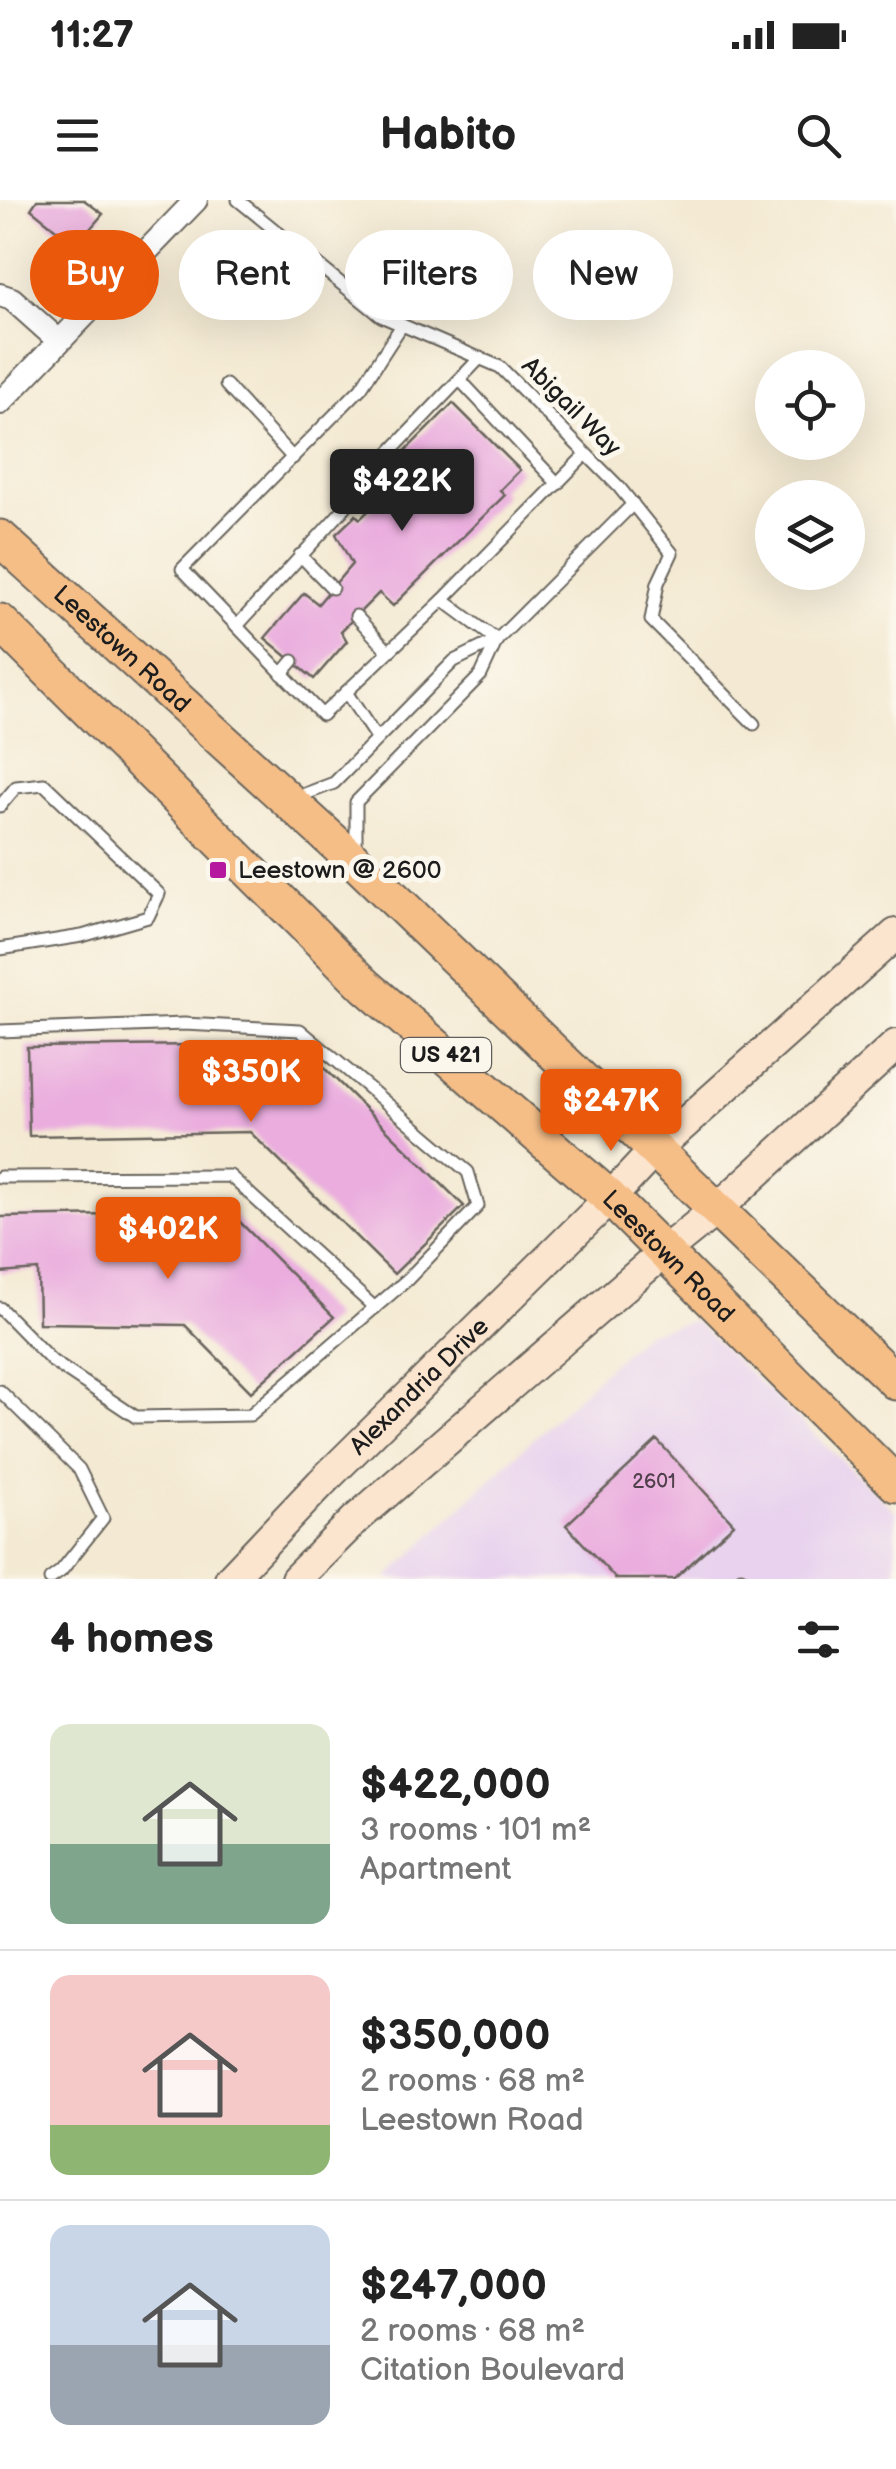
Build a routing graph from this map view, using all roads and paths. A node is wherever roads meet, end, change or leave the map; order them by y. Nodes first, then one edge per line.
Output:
1 (196, 200) edge
2 (238, 200) edge
3 (0, 295) edge
4 (402, 325) junction
5 (59, 342) junction
6 (480, 358) junction
7 (461, 381) junction
8 (226, 385) dead end
9 (0, 403) edge
10 (586, 454) junction
11 (293, 458) junction
12 (558, 484) junction
13 (633, 504) junction
14 (0, 538) edge
15 (300, 555) junction
16 (332, 588) dead end
17 (443, 600) junction
18 (356, 616) dead end
19 (0, 622) edge
20 (237, 626) junction
21 (497, 640) junction
22 (388, 651) junction
23 (293, 661) dead end
24 (282, 674) junction
25 (346, 692) junction
26 (754, 724) dead end
27 (377, 739) junction
28 (288, 801) junction
29 (0, 806) edge
30 (357, 862) junction
31 (896, 934) edge
32 (0, 949) edge
33 (0, 1031) edge
34 (896, 1045) edge
35 (655, 1150) junction
36 (0, 1177) edge
37 (610, 1198) junction
38 (716, 1210) junction
39 (665, 1252) junction
40 (0, 1308) edge
41 (375, 1308) junction
42 (896, 1382) edge
43 (0, 1391) edge
44 (896, 1484) edge
45 (50, 1579) edge
46 (230, 1579) edge
47 (296, 1579) edge

1 - 5 street
2 - 4 lane, Abigail Way
3 - 5 street
4 - 6 lane, Abigail Way
4 - 11 lane
5 - 9 street
6 - 7 lane
6 - 10 lane, Abigail Way
7 - 12 lane
7 - 15 lane
8 - 11 lane
10 - 12 lane
10 - 13 lane, Abigail Way
11 - 20 lane
12 - 17 lane
13 - 21 lane
13 - 26 lane, Abigail Way
14 - 28 main road, Leestown Road / US 421
15 - 16 lane
15 - 20 lane
17 - 21 lane
17 - 22 lane
18 - 22 lane
19 - 37 main road, Leestown Road / US 421
20 - 24 lane
21 - 27 lane
21 - 30 lane
22 - 25 lane
23 - 24 lane
24 - 25 lane
25 - 27 lane
27 - 28 lane
28 - 30 main road, Leestown Road / US 421
29 - 32 lane
30 - 35 main road, Leestown Road / US 421
31 - 35 street, Alexandria Drive
33 - 41 lane
34 - 38 street, Alexandria Drive
35 - 37 street, Alexandria Drive
35 - 38 main road, Leestown Road / US 421
36 - 41 lane
37 - 39 main road, Leestown Road / US 421
37 - 46 street, Alexandria Drive
38 - 39 street, Alexandria Drive
38 - 42 main road, Leestown Road / US 421
39 - 44 main road, Leestown Road / US 421
39 - 47 street, Alexandria Drive
40 - 41 lane
43 - 45 lane

